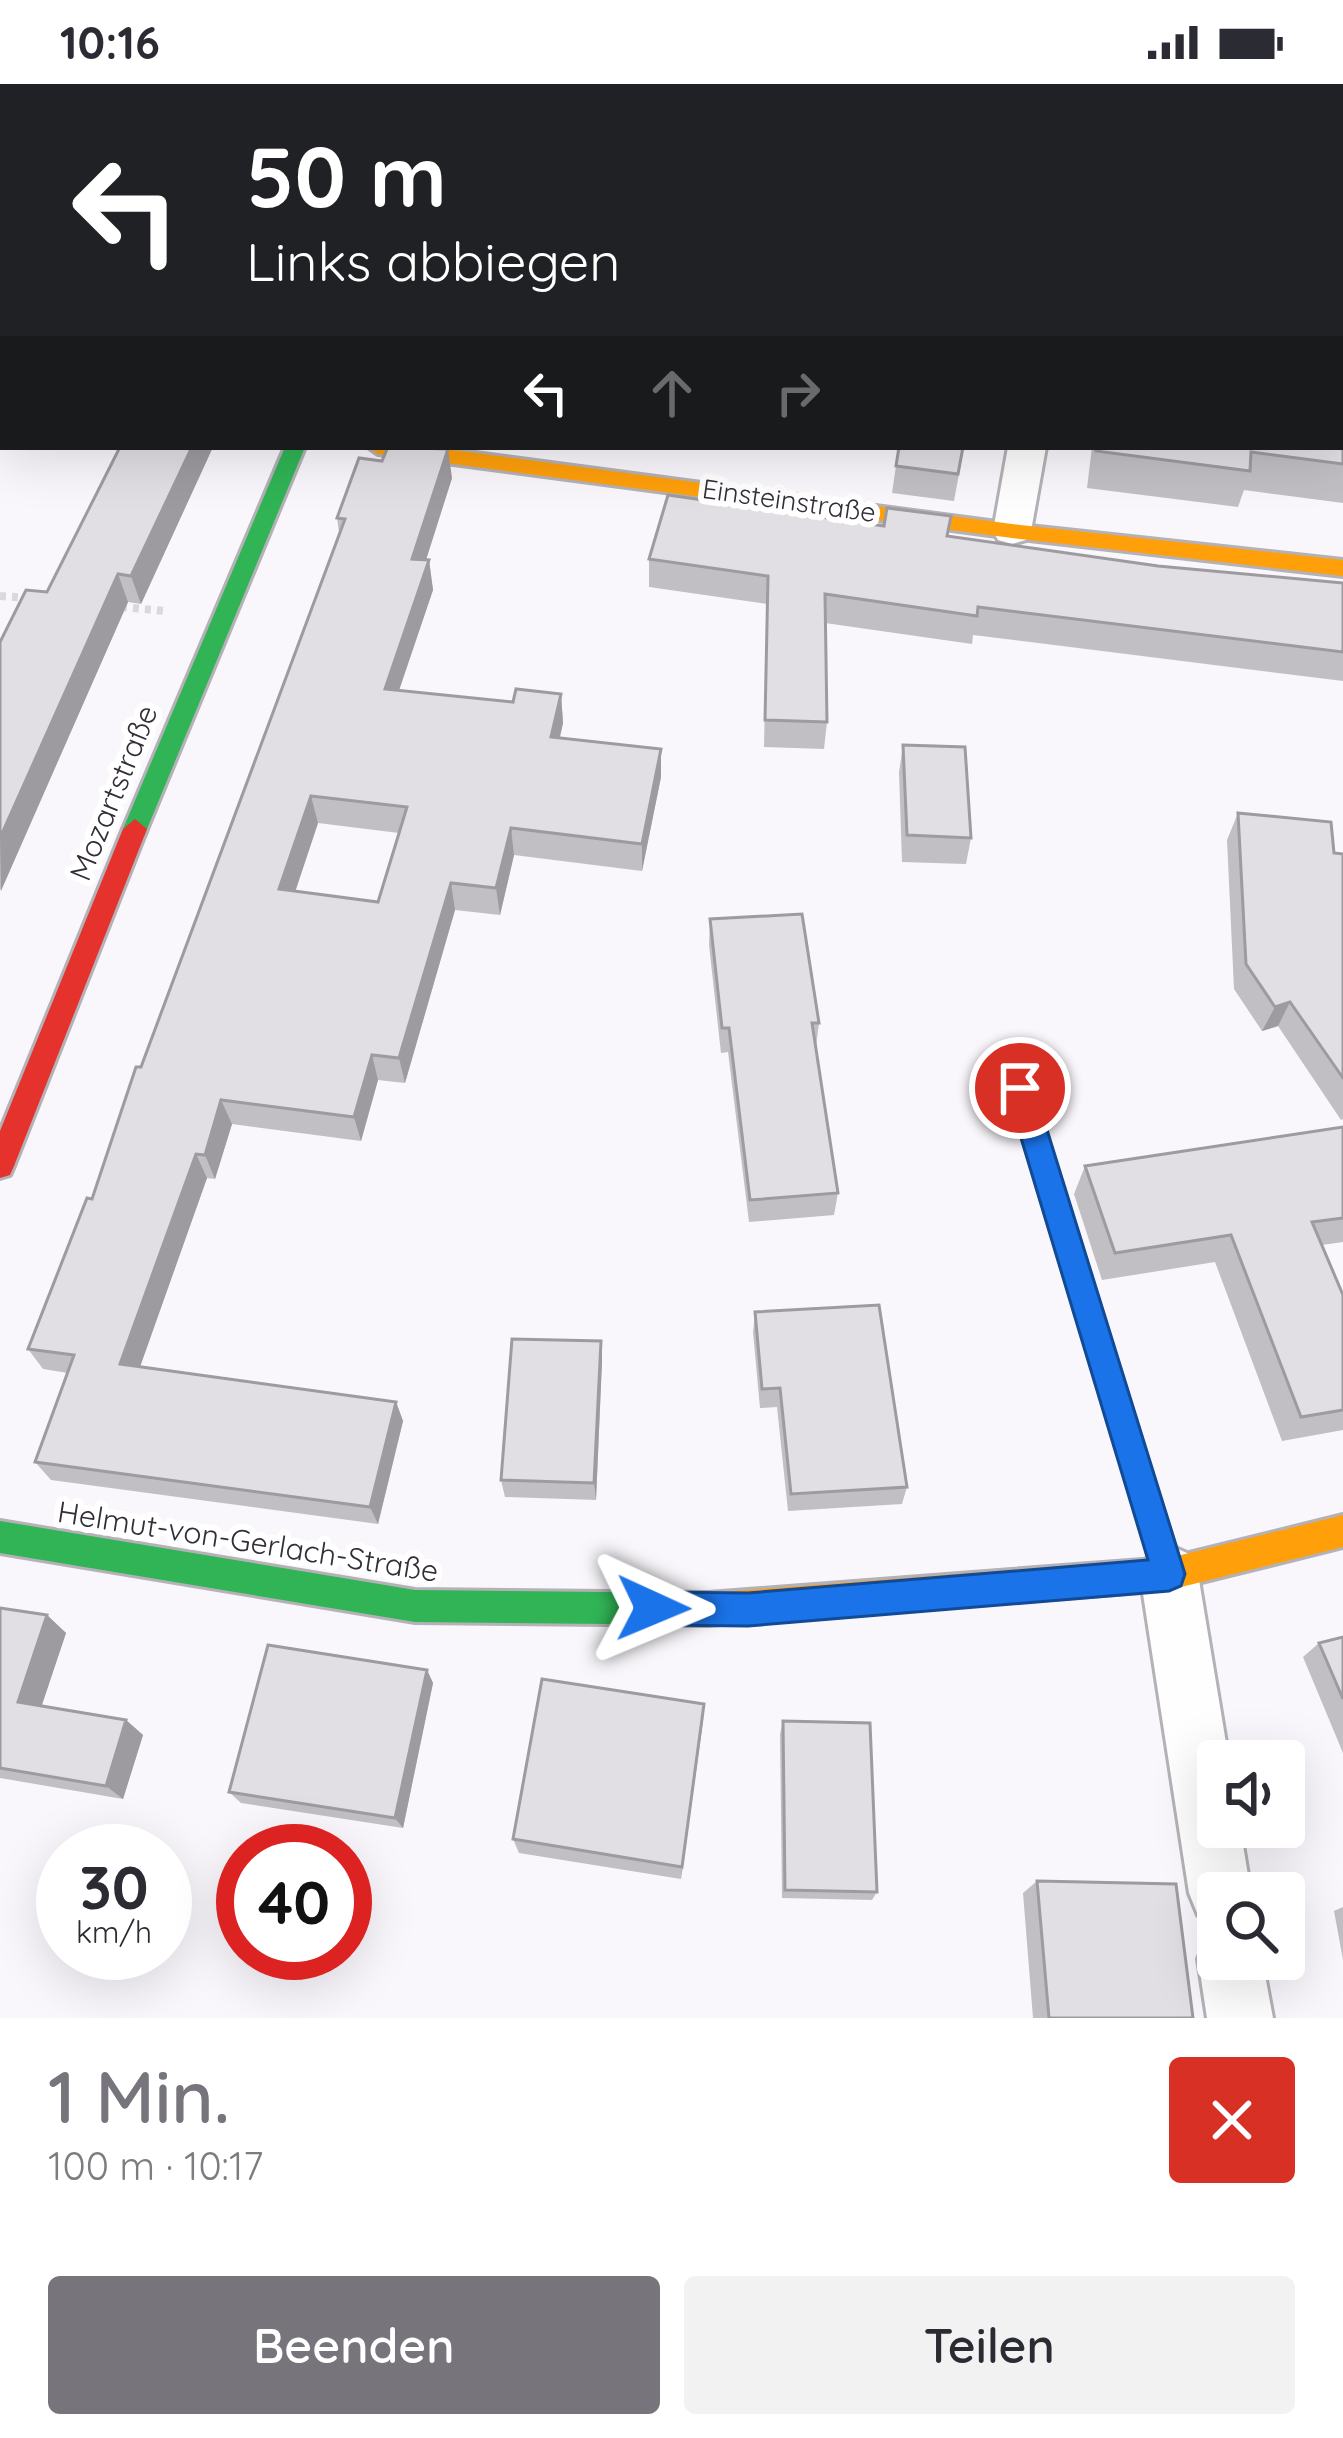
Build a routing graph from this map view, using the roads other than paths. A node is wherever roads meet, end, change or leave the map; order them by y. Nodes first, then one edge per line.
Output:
1 (294, 450) edge
2 (402, 450) edge
3 (1026, 450) edge
4 (1012, 531) junction
5 (1343, 568) edge
6 (1020, 1088) dead end
7 (0, 1166) edge
8 (1343, 1531) edge
9 (0, 1538) edge
10 (1169, 1574) junction
11 (1217, 1872) edge
12 (1234, 1980) edge
13 (1240, 2018) edge

1 - 7 street, Mozartstraße
2 - 4 street, Einsteinstraße
3 - 4 street
4 - 5 street, Einsteinstraße
6 - 10 lane
8 - 10 street, Helmut-von-Gerlach-Straße
9 - 10 street, Helmut-von-Gerlach-Straße
10 - 11 street
12 - 13 street

